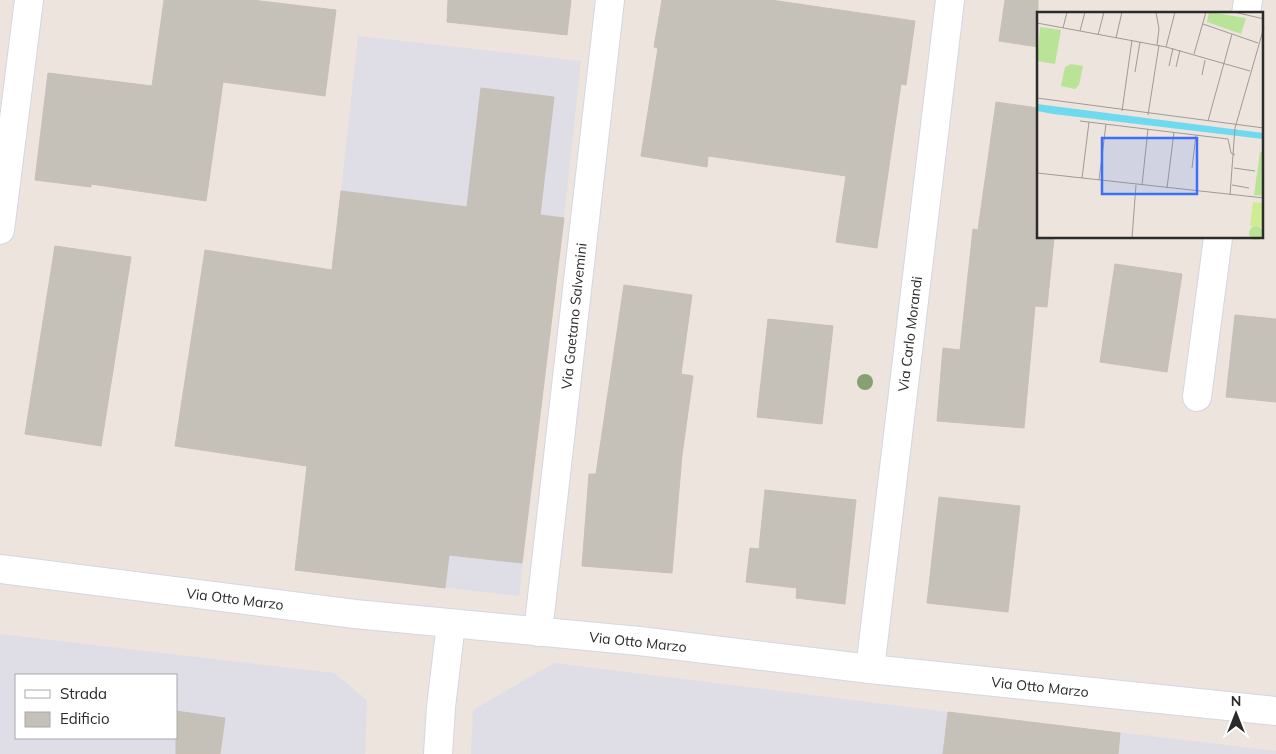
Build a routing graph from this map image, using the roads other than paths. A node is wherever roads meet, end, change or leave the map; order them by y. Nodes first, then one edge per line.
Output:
1 (29, 0) edge
2 (610, 0) edge
3 (950, 0) edge
4 (0, 230) edge
5 (1218, 239) edge
6 (1197, 397) dead end
7 (0, 569) edge
8 (451, 624) junction
9 (538, 632) junction
10 (870, 669) junction
11 (1276, 711) edge
12 (438, 754) edge

1 - 4 street
2 - 9 street, Via Gaetano Salvemini
3 - 10 street, Via Carlo Morandi
5 - 6 street
7 - 8 street, Via Otto Marzo
8 - 9 street, Via Otto Marzo
8 - 12 street
9 - 10 street, Via Otto Marzo
10 - 11 street, Via Otto Marzo

